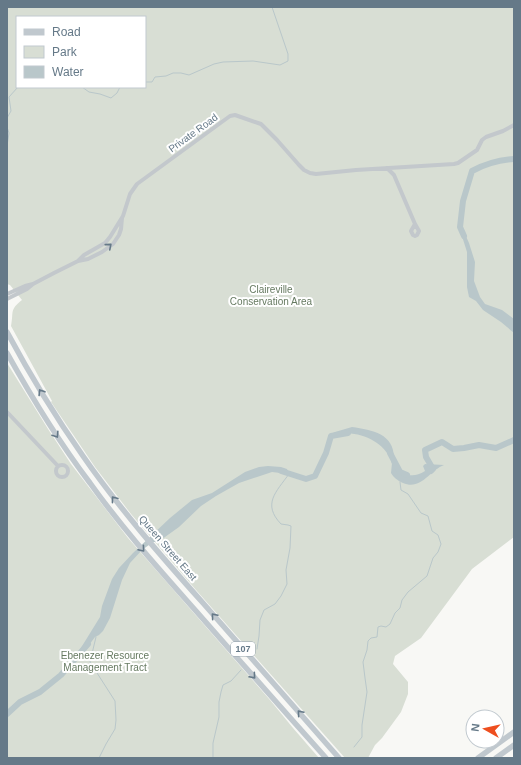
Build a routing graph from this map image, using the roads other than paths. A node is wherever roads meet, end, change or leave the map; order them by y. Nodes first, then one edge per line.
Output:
1 (514, 125) edge
2 (387, 168) junction
3 (414, 224) dead end
4 (33, 284) junction
5 (7, 294) edge
6 (7, 299) edge
7 (7, 332) edge
8 (7, 353) edge
9 (7, 412) edge
10 (58, 466) dead end
11 (513, 735) edge
12 (514, 745) edge
13 (326, 758) edge
14 (339, 758) edge
15 (478, 758) edge
16 (496, 758) edge

1 - 2 street, Private Road
2 - 3 street
2 - 4 street, Private Road
4 - 5 street
4 - 6 street
14 -> 7 main road, Queen Street East / 107
8 -> 13 main road, Queen Street East / 107
9 - 10 street
11 - 15 main road
12 - 16 main road

